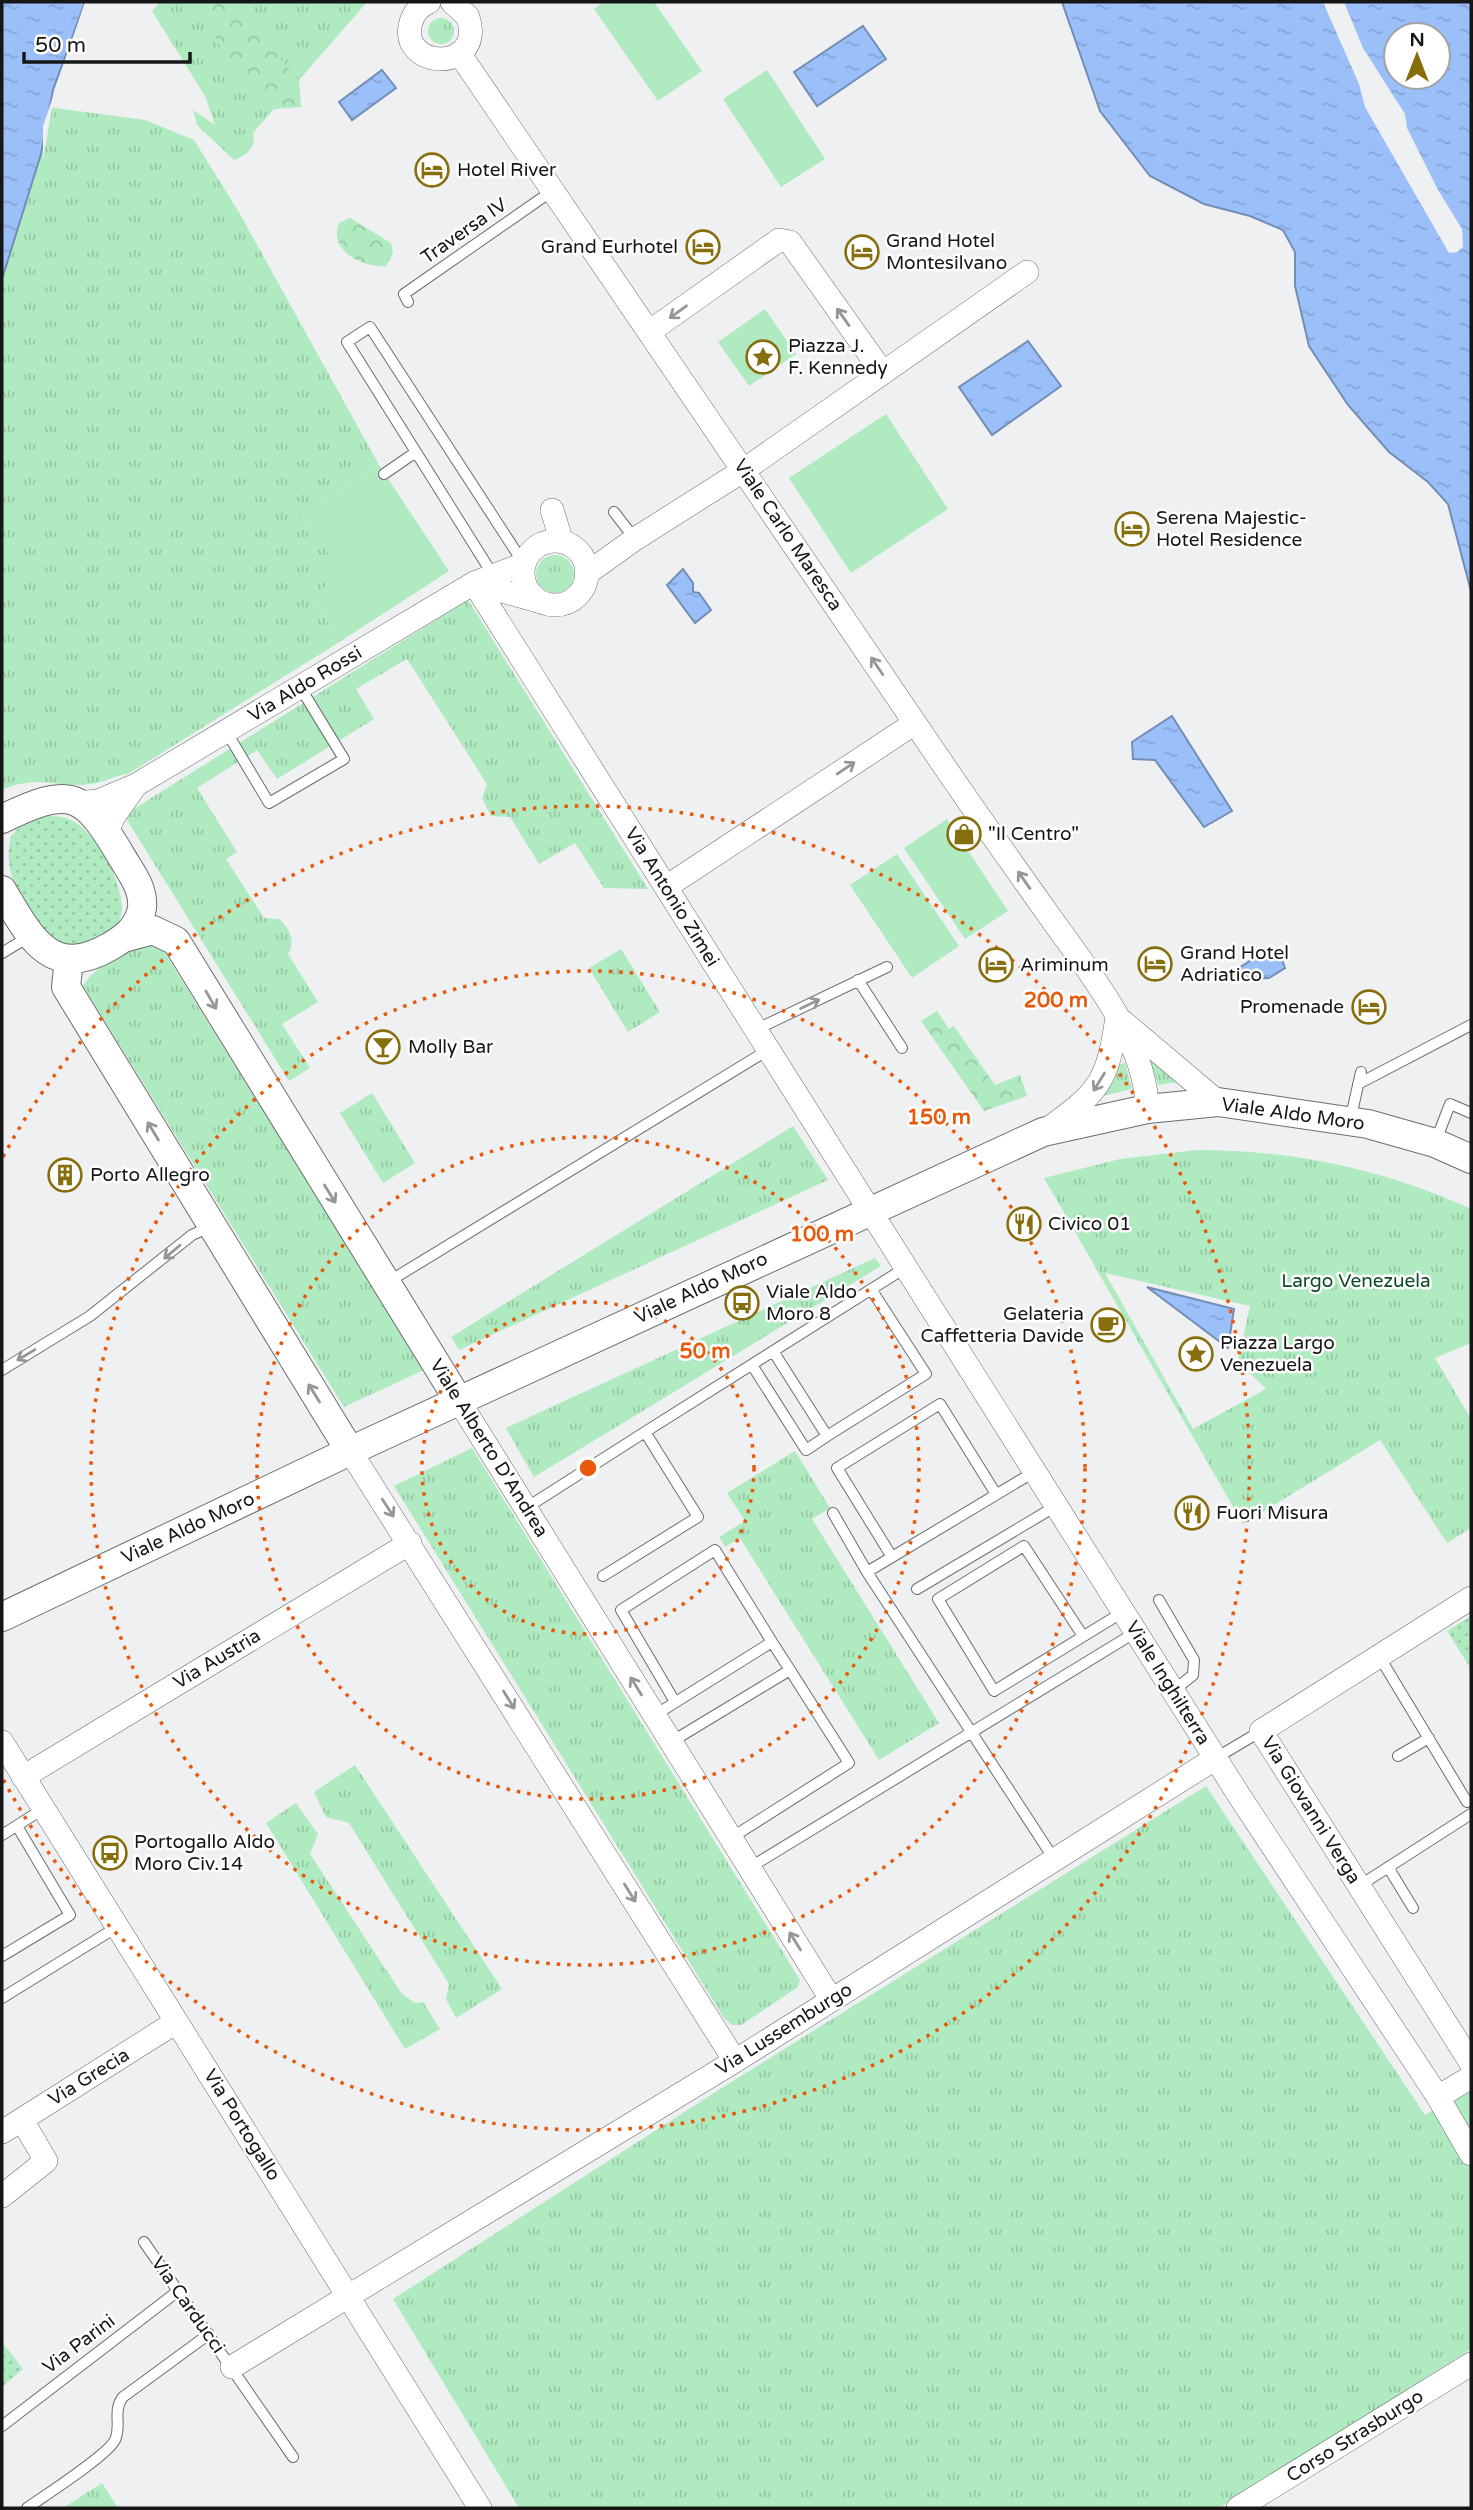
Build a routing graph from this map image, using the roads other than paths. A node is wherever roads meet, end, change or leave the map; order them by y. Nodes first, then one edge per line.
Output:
1 (429, 2) edge
2 (452, 2) edge
3 (459, 53) junction
4 (552, 191) junction
5 (1027, 272) dead end
6 (408, 302) dead end
7 (649, 332) junction
8 (883, 373) junction
9 (416, 452) junction
10 (744, 470) junction
11 (384, 474) dead end
12 (552, 510) dead end
13 (614, 512) dead end
14 (635, 539) junction
15 (567, 544) junction
16 (524, 564) junction
17 (586, 574) junction
18 (484, 579) junction
19 (541, 602) junction
20 (300, 687) junction
21 (915, 723) junction
22 (226, 732) junction
23 (136, 785) junction
24 (77, 803) junction
25 (6, 820) edge
26 (107, 832) junction
27 (666, 887) junction
28 (2, 890) edge
29 (30, 936) junction
30 (127, 937) junction
31 (2, 953) edge
32 (69, 960) junction
33 (887, 967) dead end
34 (862, 979) junction
35 (1117, 1017) junction
36 (1471, 1025) edge
37 (755, 1030) junction
38 (902, 1048) dead end
39 (768, 1050) junction
40 (1218, 1101) junction
41 (1147, 1109) junction
42 (1471, 1113) edge
43 (1350, 1121) junction
44 (1043, 1132) junction
45 (1435, 1143) junction
46 (1471, 1159) edge
47 (868, 1211) junction
48 (214, 1231) junction
49 (905, 1268) junction
50 (385, 1283) junction
51 (871, 1289) junction
52 (774, 1351) junction
53 (752, 1365) junction
54 (2, 1370) edge
55 (459, 1401) junction
56 (645, 1432) junction
57 (827, 1436) junction
58 (350, 1451) junction
59 (1034, 1472) junction
60 (996, 1494) junction
61 (1056, 1506) junction
62 (526, 1508) junction
63 (833, 1513) dead end
64 (410, 1543) junction
65 (892, 1557) junction
66 (867, 1572) junction
67 (603, 1576) dead end
68 (917, 1589) dead end
69 (1471, 1598) edge
70 (1159, 1600) dead end
71 (1123, 1612) junction
72 (2, 1617) edge
73 (1136, 1632) junction
74 (1083, 1636) junction
75 (772, 1642) junction
76 (1379, 1656) junction
77 (790, 1670) junction
78 (1173, 1691) junction
79 (676, 1702) junction
80 (654, 1715) junction
81 (1261, 1731) junction
82 (972, 1732) junction
83 (1429, 1738) junction
84 (2, 1742) edge
85 (671, 1742) junction
86 (1398, 1756) dead end
87 (1216, 1758) junction
88 (23, 1777) junction
89 (1467, 1802) dead end
90 (43, 1809) junction
91 (1471, 1814) edge
92 (17, 1826) junction
93 (2, 1835) edge
94 (731, 1838) junction
95 (1054, 1859) junction
96 (1388, 1867) junction
97 (750, 1868) junction
98 (1359, 1886) junction
99 (1413, 1908) dead end
100 (117, 1927) junction
101 (2, 1956) edge
102 (2, 1998) edge
103 (831, 1999) junction
104 (176, 2022) junction
105 (734, 2061) junction
106 (1471, 2063) edge
107 (1471, 2077) edge
108 (1438, 2097) junction
109 (22, 2120) junction
110 (2, 2132) edge
111 (1471, 2154) edge
112 (2, 2196) edge
113 (144, 2242) dead end
114 (178, 2291) junction
115 (349, 2295) junction
116 (209, 2334) junction
117 (1471, 2364) edge
118 (237, 2374) junction
119 (2, 2426) edge
120 (293, 2457) dead end
121 (27, 2508) edge
122 (480, 2508) edge
123 (1238, 2508) edge

1 - 3 street
2 - 3 street
3 - 4 street, Viale Carlo Maresca
4 - 6 lane, Traversa IV
4 - 7 street, Viale Carlo Maresca
5 - 8 street
8 -> 7 street
7 - 10 street, Viale Carlo Maresca
8 - 10 street
9 - 11 lane
9 - 16 lane
9 - 18 lane
10 - 14 street
21 -> 10 street, Viale Carlo Maresca
12 - 15 street
13 - 14 lane
14 - 15 street
14 - 17 street
15 - 16 street
15 - 17 street
16 - 18 street, Via Aldo Rossi
16 - 19 street
17 - 19 street
18 - 19 street
18 - 20 street, Via Aldo Rossi
18 - 27 street, Via Antonio Zimei
20 - 22 street, Via Aldo Rossi
20 - 22 lane
27 -> 21 street
35 -> 21 street, Viale Carlo Maresca
22 - 23 street, Via Aldo Rossi
23 - 24 street, Via Aldo Rossi
23 - 26 street, Via Aldo Rossi
24 - 25 street
24 - 26 street
26 - 30 street
27 - 37 street, Via Antonio Zimei
28 - 29 street
29 - 31 lane
29 - 32 street
30 - 32 street
30 -> 50 street, Viale Alberto D'Andrea
48 -> 32 street
33 - 34 lane
37 -> 34 lane
34 - 38 lane
35 - 40 street, Viale Carlo Maresca
35 - 41 street, Viale Carlo Maresca
35 -> 44 street
36 - 43 lane
37 - 39 street, Via Antonio Zimei
39 - 47 street, Via Antonio Zimei
39 - 50 lane
40 - 41 street, Viale Aldo Moro
40 - 43 street, Viale Aldo Moro
41 - 44 street, Viale Aldo Moro
42 - 45 lane
43 - 45 street, Viale Aldo Moro
44 - 47 street, Viale Aldo Moro
45 - 46 street, Viale Aldo Moro
47 - 49 street, Viale Inghilterra
47 - 55 street, Viale Aldo Moro
48 -> 54 lane
58 -> 48 street
49 - 51 lane
49 - 59 street, Viale Inghilterra
50 - 55 street, Viale Alberto D'Andrea
51 - 52 lane
51 - 57 lane
52 - 53 lane
52 - 57 lane
53 - 56 lane
53 - 57 lane
55 - 58 street, Viale Aldo Moro
55 - 62 street, Viale Alberto D'Andrea
56 - 62 lane
56 - 67 lane
58 -> 64 street
58 - 72 street, Viale Aldo Moro
59 - 60 lane
59 - 61 street, Viale Inghilterra
60 - 65 lane
60 - 65 lane
61 - 68 lane
61 - 71 street, Viale Inghilterra
80 -> 62 street, Viale Alberto D'Andrea
63 - 66 lane
64 - 88 street, Via Austria
64 -> 105 street
65 - 66 lane
66 - 82 lane
69 - 76 street, Via Giovanni Verga
70 - 78 lane
71 - 73 street, Viale Inghilterra
71 - 74 lane
73 - 78 street, Viale Inghilterra
73 - 82 lane
74 - 74 lane
75 - 77 lane
75 - 79 lane
75 - 79 lane
76 - 81 street, Via Giovanni Verga
76 - 83 lane
77 - 85 lane
77 - 94 lane
78 - 87 street, Viale Inghilterra
79 - 80 lane
80 - 85 street, Viale Alberto D'Andrea
81 - 87 lane
81 - 98 street, Via Giovanni Verga
82 - 95 lane
82 - 97 lane
83 - 86 lane
83 - 89 lane
84 - 88 street, Via Portogallo
85 - 94 street, Viale Alberto D'Andrea
87 - 95 street, Via Lussemburgo
87 - 108 street, Viale Inghilterra
88 - 90 street, Via Portogallo
90 - 92 lane
90 - 100 street, Via Portogallo
91 - 96 lane
92 - 93 lane
92 - 101 lane
94 - 97 street, Viale Alberto D'Andrea
95 - 103 street, Via Lussemburgo
96 - 98 lane
96 - 99 lane
103 -> 97 street, Viale Alberto D'Andrea
98 - 106 street, Via Giovanni Verga
100 - 102 lane
100 - 104 street, Via Portogallo
103 - 105 street, Via Lussemburgo
104 - 109 street, Via Grecia
104 - 115 street, Via Portogallo
105 - 115 street, Via Lussemburgo
107 - 108 street
108 - 111 street, Viale Inghilterra
109 - 110 street, Via Grecia
109 - 112 street
113 - 114 lane, Via Carducci
114 - 116 lane, Via Carducci
114 - 119 lane, Via Parini
115 - 118 street, Via Carducci
115 - 122 street, Via Portogallo
116 - 118 lane, Via Carducci
116 - 121 lane
117 - 123 street, Corso Strasburgo
118 - 120 lane

